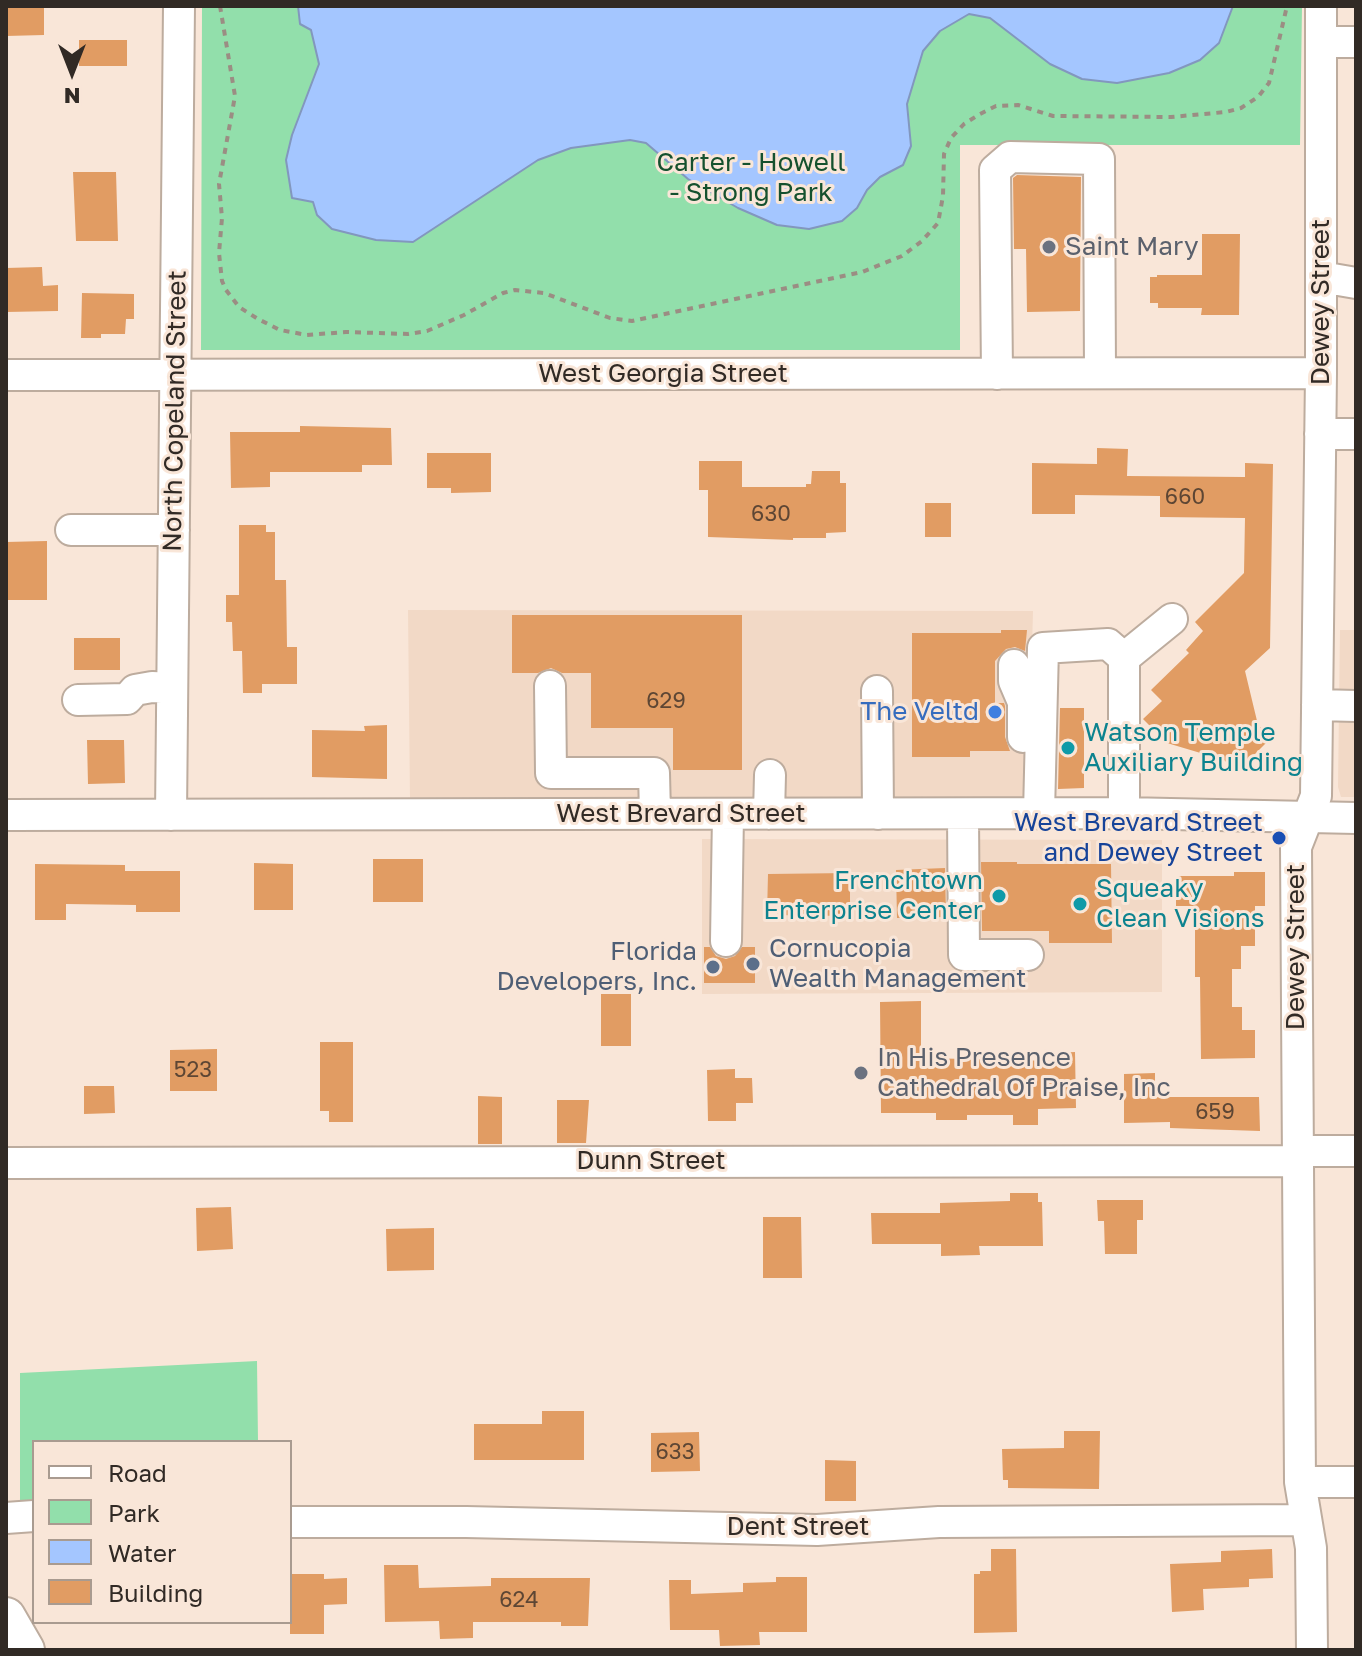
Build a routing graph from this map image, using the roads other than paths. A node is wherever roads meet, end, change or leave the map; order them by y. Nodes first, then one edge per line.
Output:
1 (179, 6) edge
2 (1321, 6) edge
3 (1321, 42) junction
4 (1356, 42) edge
5 (1321, 277) junction
6 (1356, 283) edge
7 (1100, 373) junction
8 (1321, 373) junction
9 (997, 374) junction
10 (6, 375) edge
11 (175, 375) junction
12 (1320, 434) junction
13 (1356, 434) edge
14 (71, 530) dead end
15 (174, 530) junction
16 (1172, 619) dead end
17 (1124, 658) junction
18 (1014, 665) dead end
19 (550, 686) dead end
20 (172, 688) junction
21 (877, 691) dead end
22 (78, 700) dead end
23 (1317, 705) junction
24 (1356, 706) edge
25 (562, 773) junction
26 (770, 775) dead end
27 (1124, 813) junction
28 (655, 814) junction
29 (728, 814) junction
30 (769, 814) junction
31 (878, 814) junction
32 (963, 814) junction
33 (1026, 814) junction
34 (6, 815) edge
35 (171, 815) junction
36 (562, 815) junction
37 (1307, 818) junction
38 (1356, 818) edge
39 (726, 941) dead end
40 (1028, 955) dead end
41 (1356, 1151) edge
42 (1297, 1156) junction
43 (6, 1163) edge
44 (1300, 1482) junction
45 (1356, 1482) edge
46 (32, 1516) edge
47 (6, 1518) edge
48 (1305, 1520) junction
49 (292, 1522) edge
50 (6, 1617) edge
51 (25, 1650) edge
52 (1312, 1650) edge

1 - 11 street, North Copeland Street
2 - 3 street, Dewey Street
3 - 4 street
3 - 5 street, Dewey Street
5 - 6 street
5 - 8 street, Dewey Street
7 - 8 street, West Georgia Street
7 - 9 street, West Georgia Street
7 - 9 street
8 - 12 street, Dewey Street
9 - 11 street, West Georgia Street
10 - 11 street, West Georgia Street
11 - 15 street, North Copeland Street
12 - 13 street
12 - 23 street, Dewey Street
14 - 15 street
15 - 20 street, North Copeland Street
16 - 17 street
17 - 27 street
17 - 33 street
18 - 33 street
19 - 25 street
20 - 22 street
20 - 35 street, North Copeland Street
21 - 31 street
23 - 24 street
23 - 37 street, Dewey Street
25 - 28 street
25 - 36 street
26 - 30 street
27 - 33 street, West Brevard Street
27 - 37 street, West Brevard Street
28 - 29 street, West Brevard Street
28 - 36 street, West Brevard Street
29 - 30 street, West Brevard Street
29 - 39 street
30 - 31 street, West Brevard Street
31 - 32 street, West Brevard Street
32 - 33 street, West Brevard Street
32 - 40 street
34 - 35 street, West Brevard Street
35 - 36 street, West Brevard Street
37 - 38 street, West Brevard Street
37 - 42 street, Dewey Street
41 - 42 street, Dunn Street
42 - 43 street, Dunn Street
42 - 44 street, Dewey Street
44 - 45 street
44 - 48 street, Dewey Street
46 - 47 street
48 - 49 street, Dent Street
48 - 52 street, Dewey Street
50 - 51 main road

